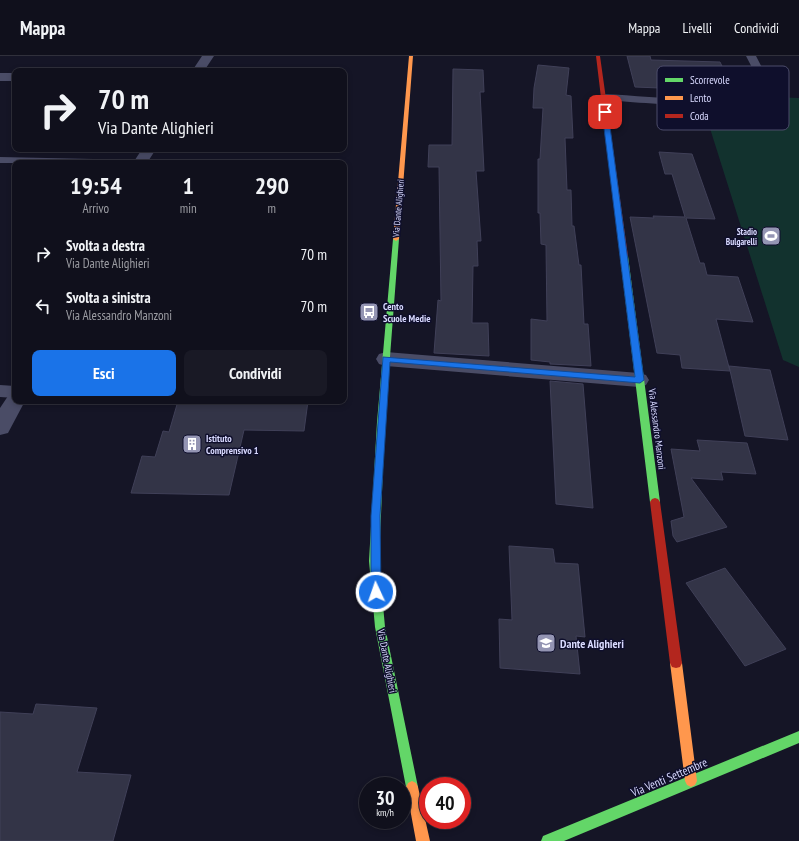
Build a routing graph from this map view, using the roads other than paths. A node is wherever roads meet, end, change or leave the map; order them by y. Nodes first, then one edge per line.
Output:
1 (208, 56) edge
2 (411, 56) edge
3 (598, 56) edge
4 (751, 56) edge
5 (756, 66) edge
6 (200, 68) edge
7 (1, 77) edge
8 (12, 77) edge
9 (603, 97) junction
10 (657, 99) edge
11 (0, 160) edge
12 (12, 160) edge
13 (386, 359) junction
14 (640, 380) junction
15 (0, 391) edge
16 (12, 392) edge
17 (13, 404) edge
18 (0, 427) edge
19 (799, 737) edge
20 (691, 781) junction
21 (423, 841) edge
22 (548, 841) edge

1 - 6 street
2 - 13 street, Via Dante Alighieri
3 - 9 street, Via Alessandro Manzoni
4 - 5 lane
7 - 8 street
9 - 10 lane
9 - 14 street, Via Alessandro Manzoni
11 - 12 lane
13 - 14 street
13 - 21 street, Via Dante Alighieri
14 - 20 street, Via Alessandro Manzoni
15 - 16 lane
17 - 18 street
19 - 20 street, Via Venti Settembre
20 - 22 street, Via Venti Settembre

